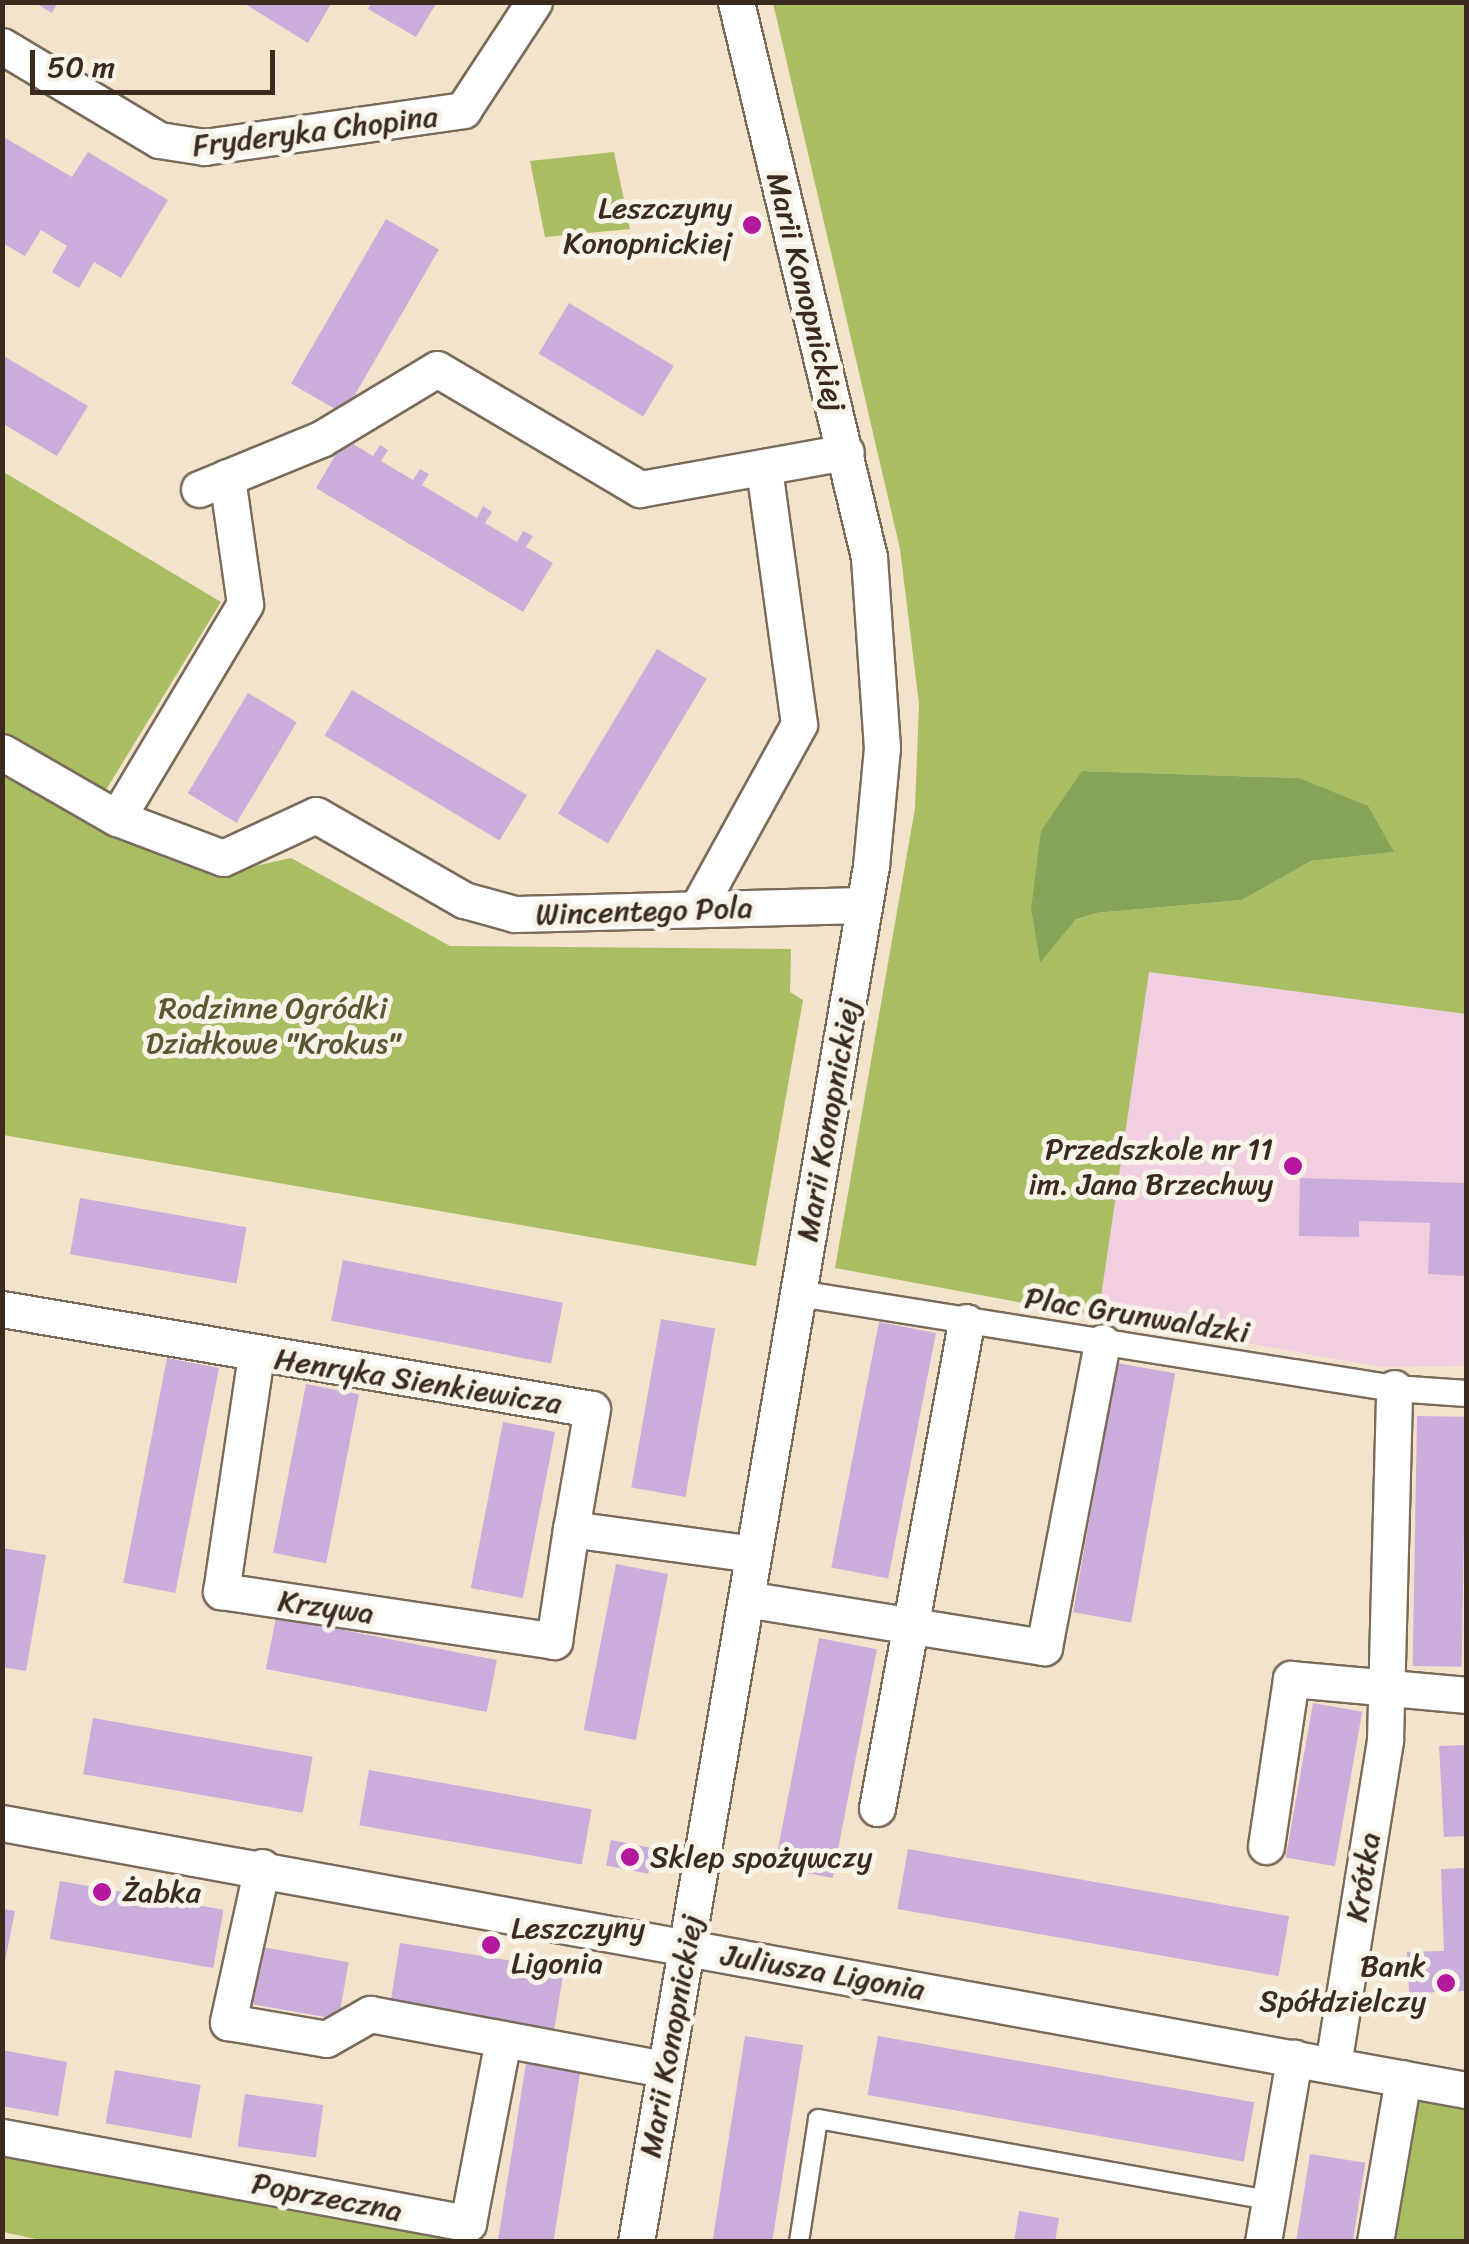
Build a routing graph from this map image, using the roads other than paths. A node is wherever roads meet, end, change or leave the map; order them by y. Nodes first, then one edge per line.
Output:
1 (534, 2) edge
2 (736, 2) edge
3 (2, 46) edge
4 (846, 452) junction
5 (764, 468) junction
6 (2, 752) edge
7 (117, 818) junction
8 (864, 904) junction
9 (696, 909) junction
10 (798, 1293) junction
11 (2, 1309) edge
12 (966, 1322) junction
13 (1102, 1342) junction
14 (256, 1354) junction
15 (1394, 1388) junction
16 (1466, 1393) edge
17 (571, 1528) junction
18 (753, 1554) junction
19 (746, 1600) junction
20 (908, 1626) junction
21 (1386, 1688) junction
22 (1466, 1695) edge
23 (877, 1808) dead end
24 (2, 1823) edge
25 (1266, 1846) dead end
26 (262, 1867) junction
27 (686, 1948) junction
28 (503, 2040) junction
29 (1294, 2058) junction
30 (1333, 2066) junction
31 (665, 2069) junction
32 (1403, 2078) junction
33 (1466, 2090) edge
34 (2, 2137) edge
35 (1270, 2200) junction
36 (636, 2242) edge
37 (800, 2242) edge
38 (1262, 2242) edge
39 (1375, 2242) edge

1 - 3 street, Fryderyka Chopina
2 - 4 street, Marii Konopnickiej
4 - 5 street
4 - 8 street, Marii Konopnickiej
5 - 7 street
5 - 9 street
6 - 7 street, Wincentego Pola
7 - 9 street, Wincentego Pola
8 - 9 street, Wincentego Pola
8 - 10 street, Marii Konopnickiej
10 - 12 street, Plac Grunwaldzki
10 - 18 street, Marii Konopnickiej
11 - 14 street, Henryka Sienkiewicza
12 - 13 street, Plac Grunwaldzki
12 - 20 street
13 - 15 street, Plac Grunwaldzki
13 - 20 street
14 - 17 street, Henryka Sienkiewicza
14 - 17 street, Krzywa
15 - 16 street, Plac Grunwaldzki
15 - 21 street, Krótka
17 - 18 street
18 - 19 street, Marii Konopnickiej
19 - 20 street
19 - 27 street, Marii Konopnickiej
20 - 23 street
21 - 22 street
21 - 25 street
21 - 30 street, Krótka
24 - 26 street, Juliusza Ligonia
26 - 27 street, Juliusza Ligonia
26 - 28 street
27 - 29 street, Juliusza Ligonia
27 - 31 street, Marii Konopnickiej
28 - 31 street
28 - 34 street, Poprzeczna
29 - 30 street, Juliusza Ligonia
29 - 35 street
30 - 32 street, Juliusza Ligonia
31 - 36 street, Marii Konopnickiej
32 - 33 street, Juliusza Ligonia
32 - 39 street
35 - 37 lane
35 - 38 street

